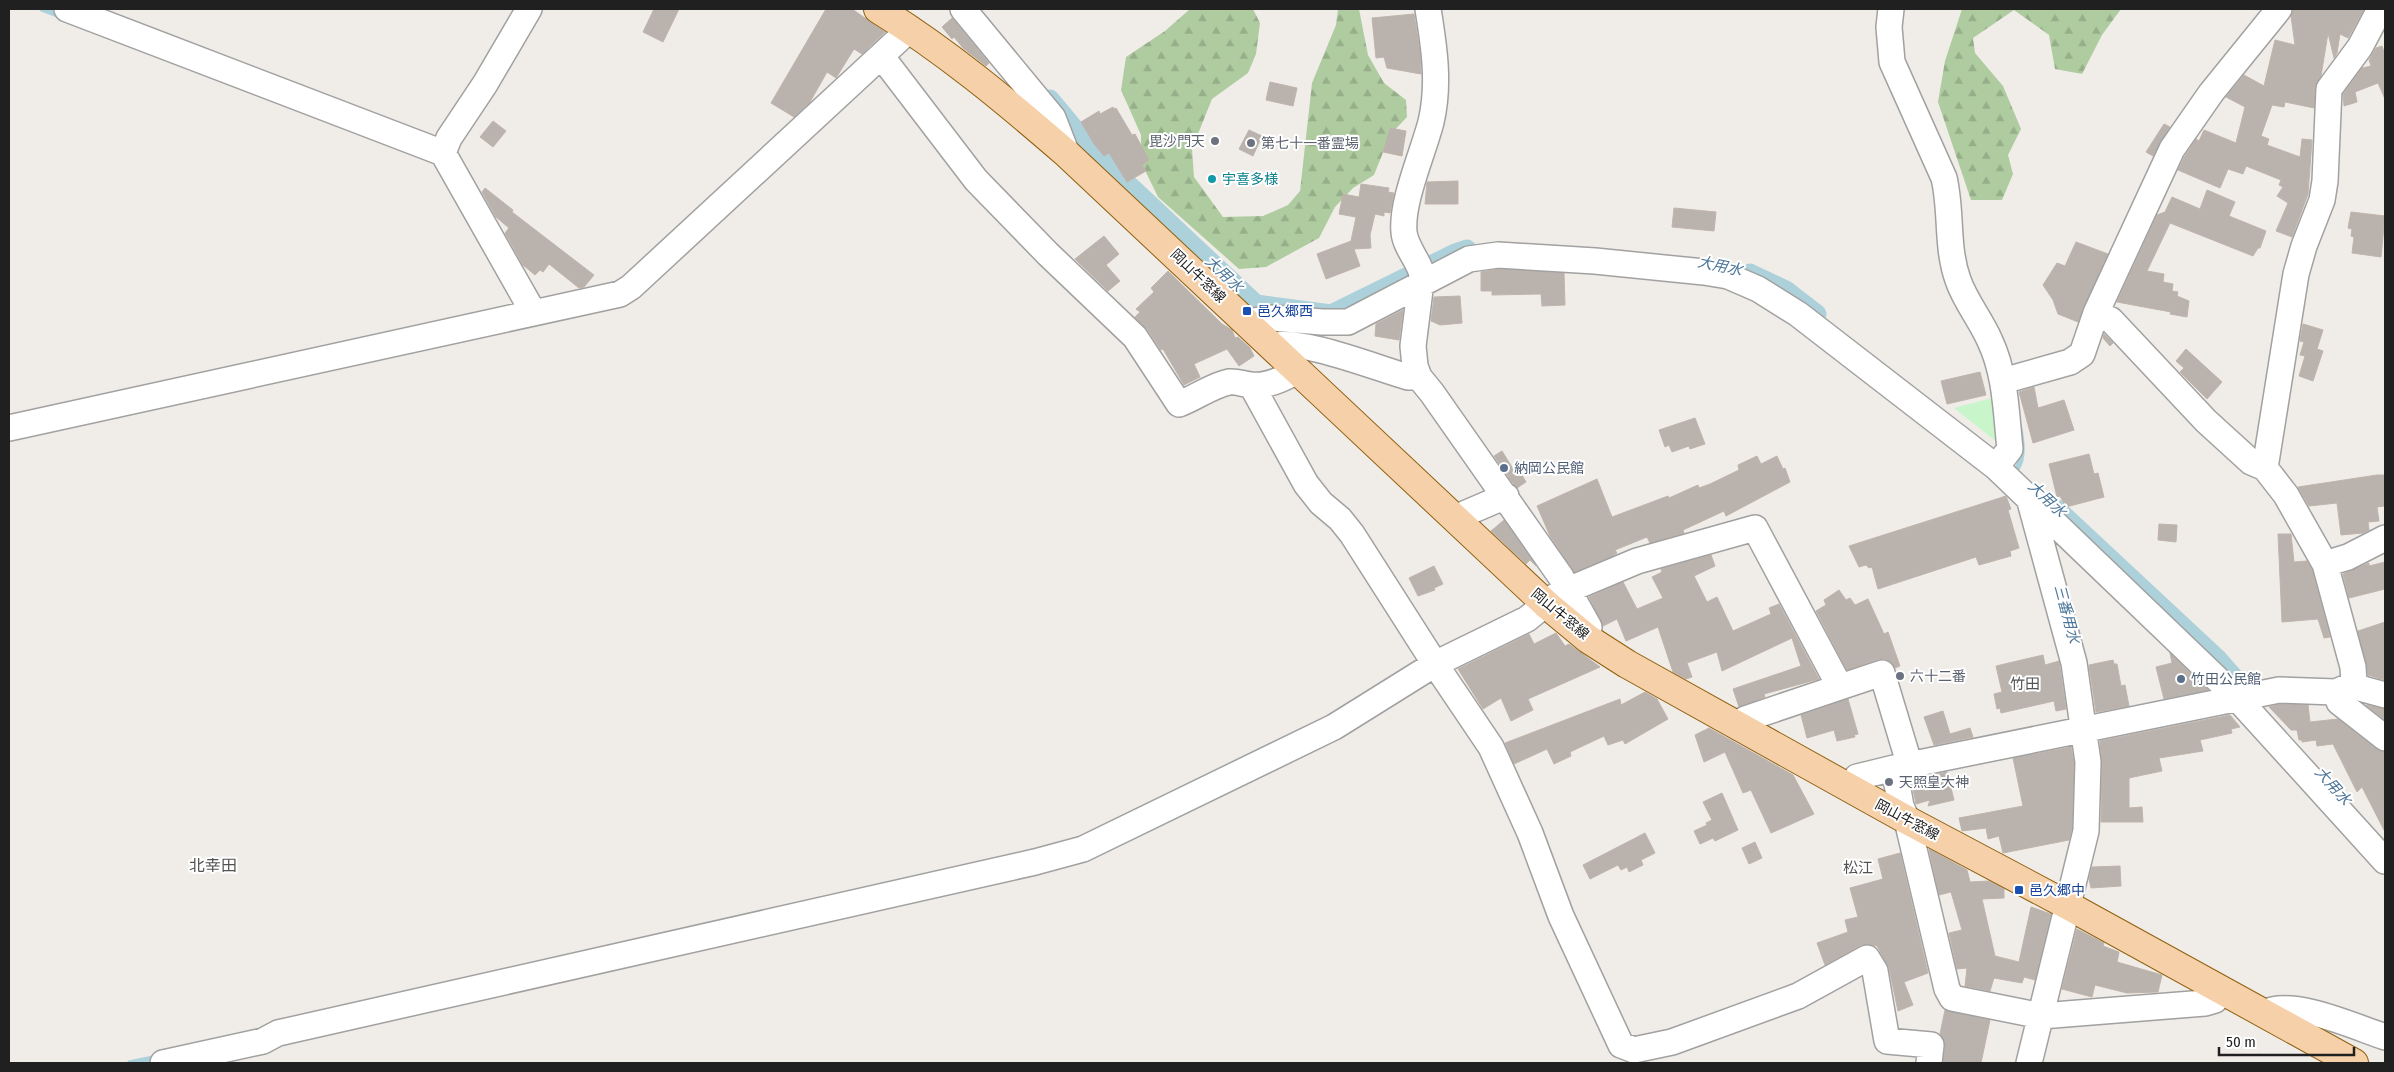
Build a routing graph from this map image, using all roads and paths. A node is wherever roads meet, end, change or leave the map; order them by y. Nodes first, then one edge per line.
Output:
1 (67, 9) edge
2 (529, 9) edge
3 (878, 9) edge
4 (963, 9) edge
5 (1428, 9) edge
6 (1891, 9) edge
7 (2279, 9) edge
8 (2380, 9) edge
9 (910, 29) junction
10 (882, 57) junction
11 (443, 153) junction
12 (1067, 154) junction
13 (1421, 273) junction
14 (533, 312) junction
15 (2096, 313) junction
16 (1246, 322) junction
17 (1271, 346) junction
18 (1297, 371) junction
19 (1418, 377) junction
20 (2003, 381) junction
21 (1252, 386) junction
22 (9, 428) edge
23 (2000, 461) junction
24 (2264, 468) junction
25 (1506, 496) junction
26 (2029, 498) junction
27 (1458, 521) junction
28 (2385, 523) edge
29 (2385, 528) edge
30 (2385, 538) edge
31 (2325, 564) junction
32 (1557, 598) junction
33 (1435, 664) junction
34 (1840, 687) junction
35 (2345, 688) junction
36 (2385, 695) edge
37 (2245, 696) junction
38 (1740, 728) junction
39 (2084, 730) junction
40 (2385, 738) edge
41 (1902, 767) junction
42 (1850, 789) junction
43 (1907, 820) junction
44 (2385, 861) edge
45 (2069, 906) junction
46 (2224, 991) junction
47 (2264, 1013) junction
48 (2041, 1016) junction
49 (2385, 1037) edge
50 (163, 1063) edge
51 (1929, 1063) edge
52 (2029, 1063) edge
53 (2354, 1063) edge

1 - 11 street
2 - 11 street
3 - 9 main road, 岡山牛窓線
4 - 12 street
5 - 13 street
6 - 20 street
7 - 15 street
8 - 24 street
9 - 10 street
9 - 12 main road, 岡山牛窓線
10 - 14 street
10 - 21 street
11 - 14 street
12 - 16 main road, 岡山牛窓線
13 - 16 street
13 - 19 street
13 - 23 street
14 - 22 street
15 - 20 street
15 - 24 street
16 - 17 main road, 岡山牛窓線
17 - 18 main road, 岡山牛窓線
17 - 19 street
18 - 21 street
18 - 27 main road, 岡山牛窓線
19 - 25 street
20 - 23 street
21 - 33 street
23 - 26 street
24 - 31 street
25 - 27 street
25 - 32 street
26 - 37 street
26 - 39 street
27 - 32 main road, 岡山牛窓線
28 - 29 street
30 - 31 street
31 - 35 street
32 - 33 street
32 - 34 street
32 - 38 main road, 岡山牛窓線
33 - 50 street
33 - 51 street
34 - 38 street
34 - 41 street
35 - 36 street
35 - 37 street
35 - 40 street
37 - 39 street
37 - 44 street
38 - 42 main road, 岡山牛窓線
39 - 41 street
39 - 45 street
41 - 42 street
41 - 43 street
42 - 43 main road, 岡山牛窓線
43 - 45 main road, 岡山牛窓線
43 - 48 street
45 - 46 main road, 岡山牛窓線
45 - 48 street
46 - 47 main road, 岡山牛窓線
46 - 48 street
47 - 49 street
47 - 53 main road, 岡山牛窓線
48 - 52 street

